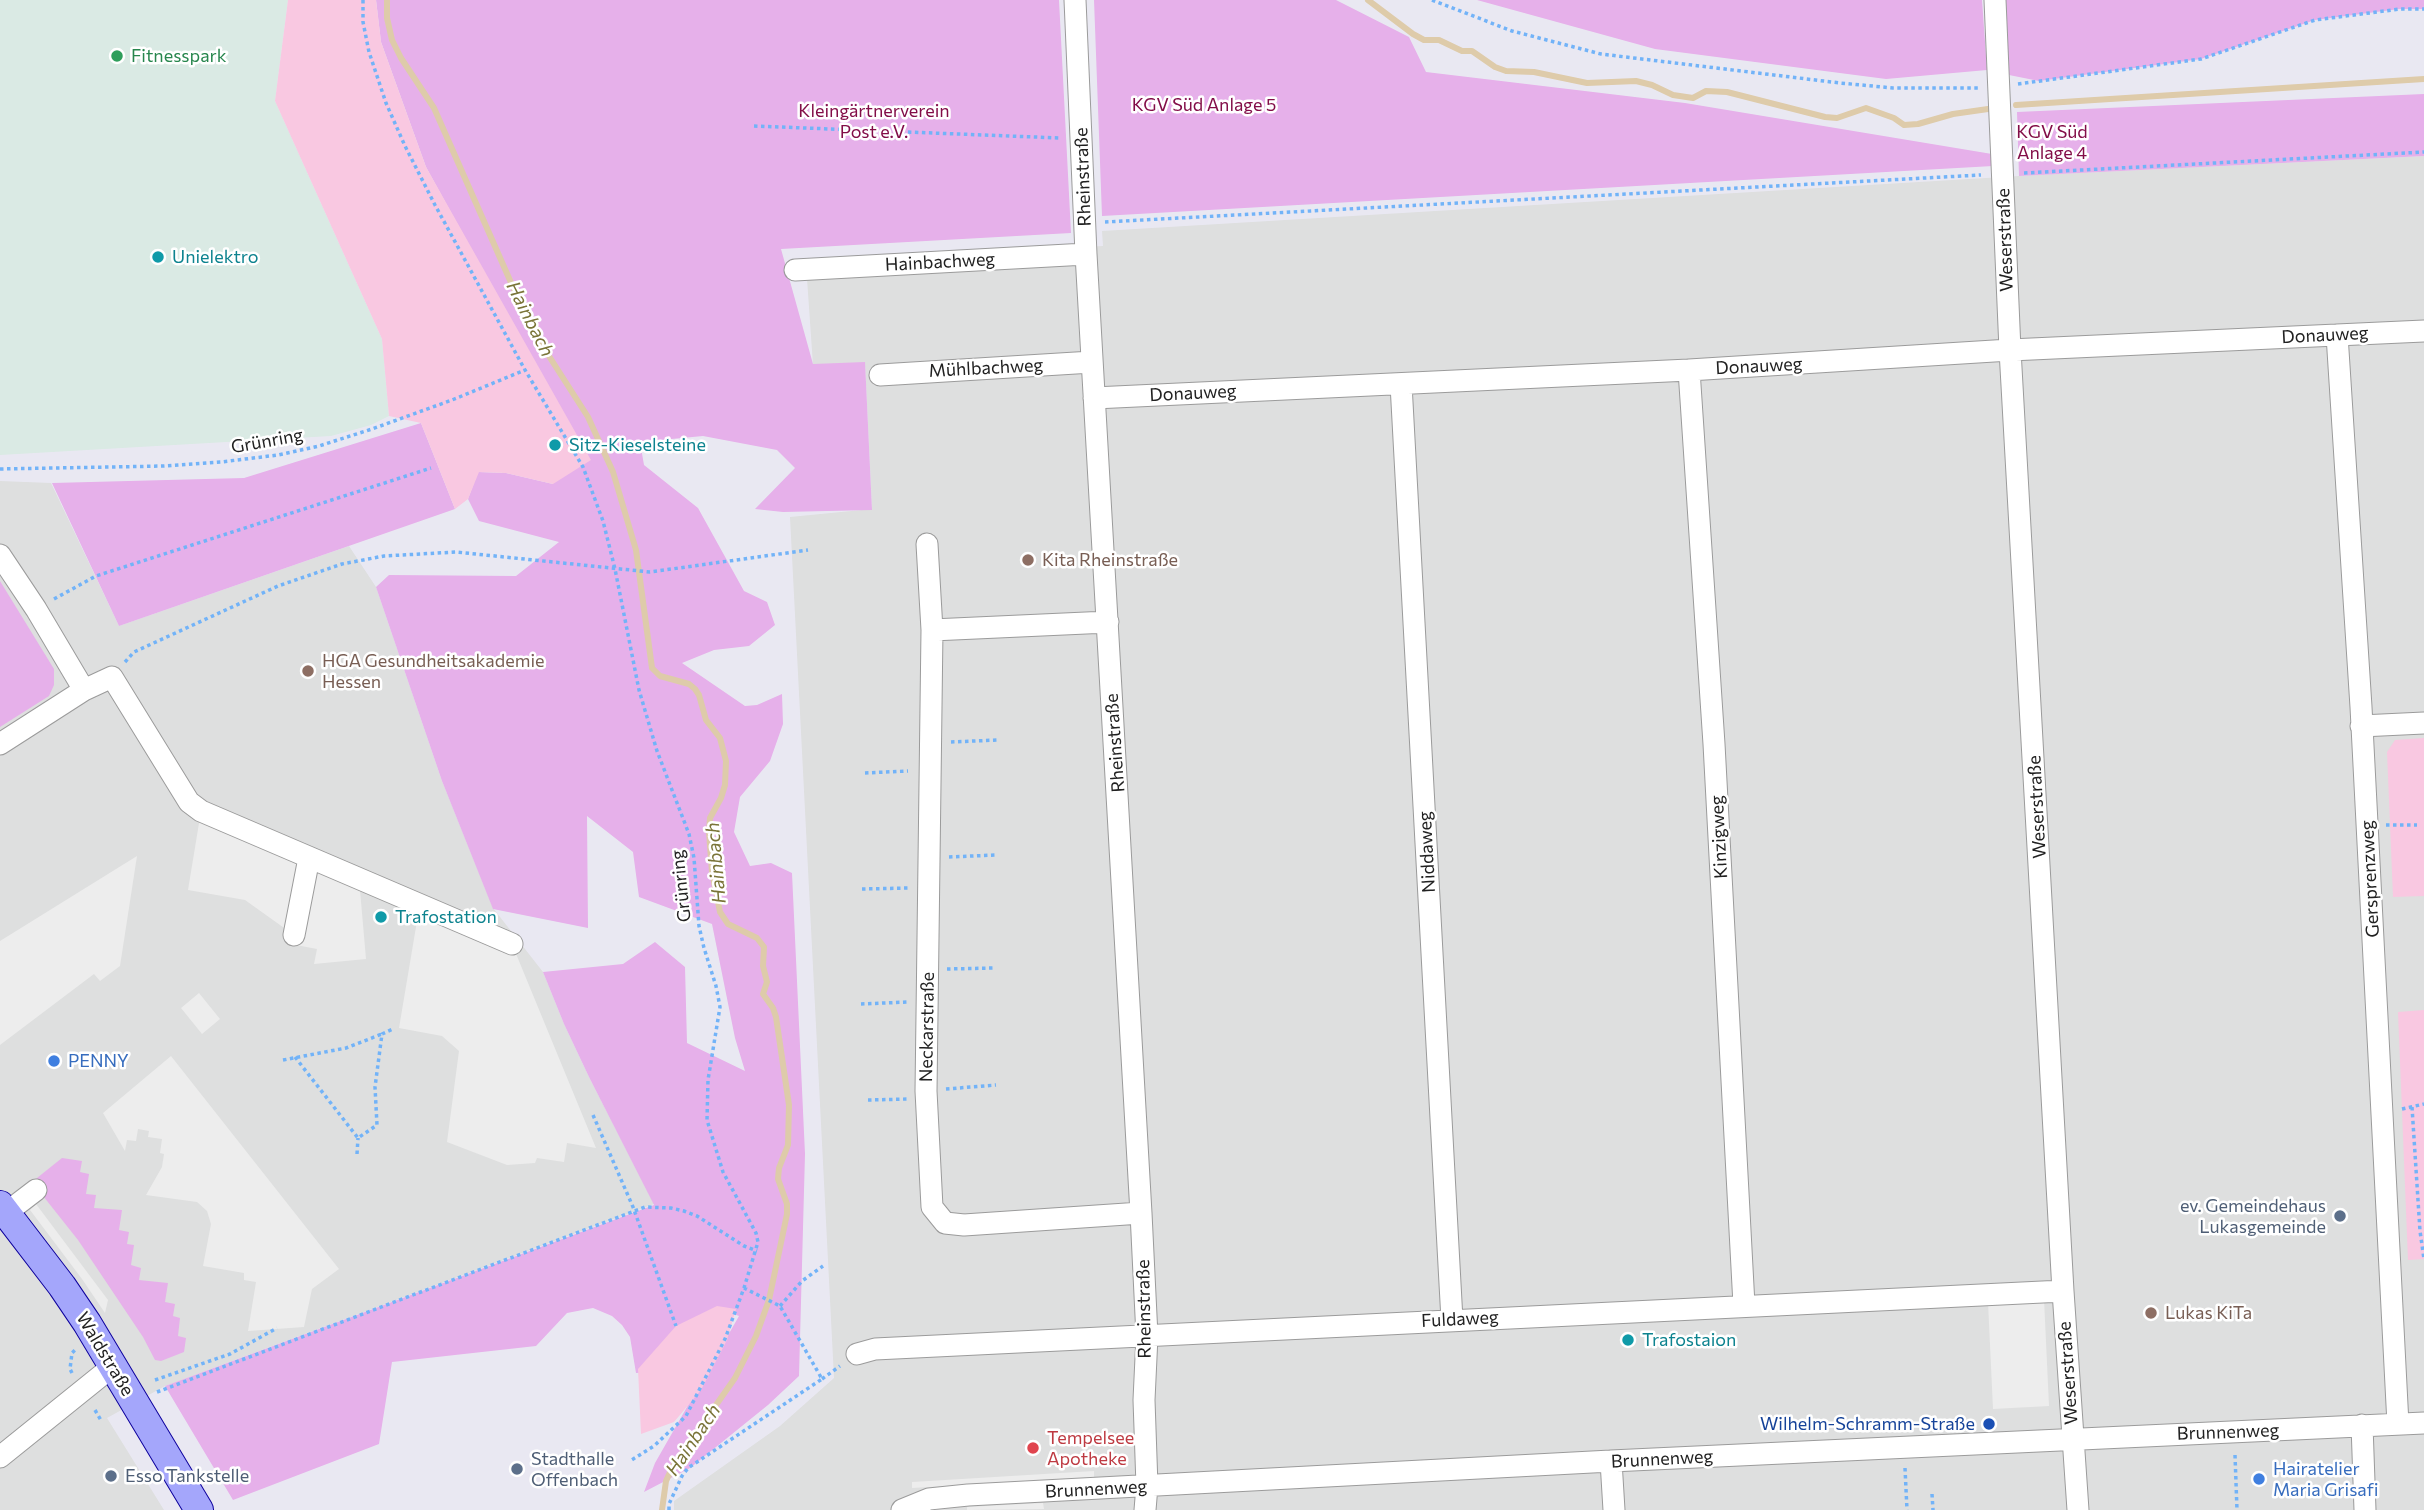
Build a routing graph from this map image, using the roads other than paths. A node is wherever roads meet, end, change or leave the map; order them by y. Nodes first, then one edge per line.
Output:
1 (1075, 0) edge
2 (1995, 0) edge
3 (1086, 254) junction
4 (795, 270) dead end
5 (2424, 331) edge
6 (2337, 335) junction
7 (2010, 350) junction
8 (1092, 362) junction
9 (1689, 370) junction
10 (880, 375) dead end
11 (1401, 384) junction
12 (1094, 398) junction
13 (927, 544) dead end
14 (0, 555) edge
15 (1108, 622) junction
16 (932, 630) junction
17 (84, 690) junction
18 (2424, 723) edge
19 (2361, 726) junction
20 (0, 744) edge
21 (310, 858) junction
22 (294, 935) dead end
23 (512, 944) dead end
24 (36, 1190) dead end
25 (3, 1209) edge
26 (1141, 1213) junction
27 (2063, 1291) junction
28 (1744, 1305) junction
29 (1452, 1320) junction
30 (1147, 1336) junction
31 (857, 1354) dead end
32 (113, 1367) junction
33 (2424, 1423) edge
34 (2398, 1424) junction
35 (2362, 1425) junction
36 (2072, 1439) junction
37 (0, 1457) edge
38 (1611, 1461) junction
39 (1147, 1486) junction
40 (199, 1510) edge
41 (902, 1510) edge
42 (1145, 1510) edge
43 (1614, 1510) edge
44 (2078, 1510) edge
45 (2365, 1510) edge

1 - 3 street, Rheinstraße
2 - 7 street, Weserstraße
3 - 4 street, Hainbachweg
3 - 8 street, Rheinstraße
5 - 6 street, Donauweg
6 - 7 street, Donauweg
6 - 19 street, Gersprenzweg
7 - 9 street, Donauweg
7 - 27 street, Weserstraße
8 - 10 street, Mühlbachweg
8 - 12 street, Rheinstraße
9 - 11 street, Donauweg
9 - 28 street, Kinzigweg
11 - 12 street, Donauweg
11 - 29 street, Niddaweg
12 - 15 street, Rheinstraße
13 - 16 street, Neckarstraße
14 - 17 street
15 - 16 street
15 - 26 street, Rheinstraße
16 - 26 street, Neckarstraße
17 - 20 street
17 - 21 street
18 - 19 street
19 - 34 street, Gersprenzweg
21 - 22 street
21 - 23 street
24 - 25 street
25 - 32 main road, Waldstraße
26 - 30 street, Rheinstraße
27 - 28 street, Fuldaweg
27 - 36 street, Weserstraße
28 - 29 street, Fuldaweg
29 - 30 street, Fuldaweg
30 - 31 street, Fuldaweg
30 - 39 street, Rheinstraße
32 - 37 street
32 - 40 main road, Waldstraße
33 - 34 street, Brunnenweg
34 - 35 street, Brunnenweg
35 - 36 street, Brunnenweg
35 - 45 street
36 - 38 street, Brunnenweg
36 - 44 street
38 - 39 street, Brunnenweg
38 - 43 street
39 - 41 street, Brunnenweg
39 - 42 street, Rheinstraße

